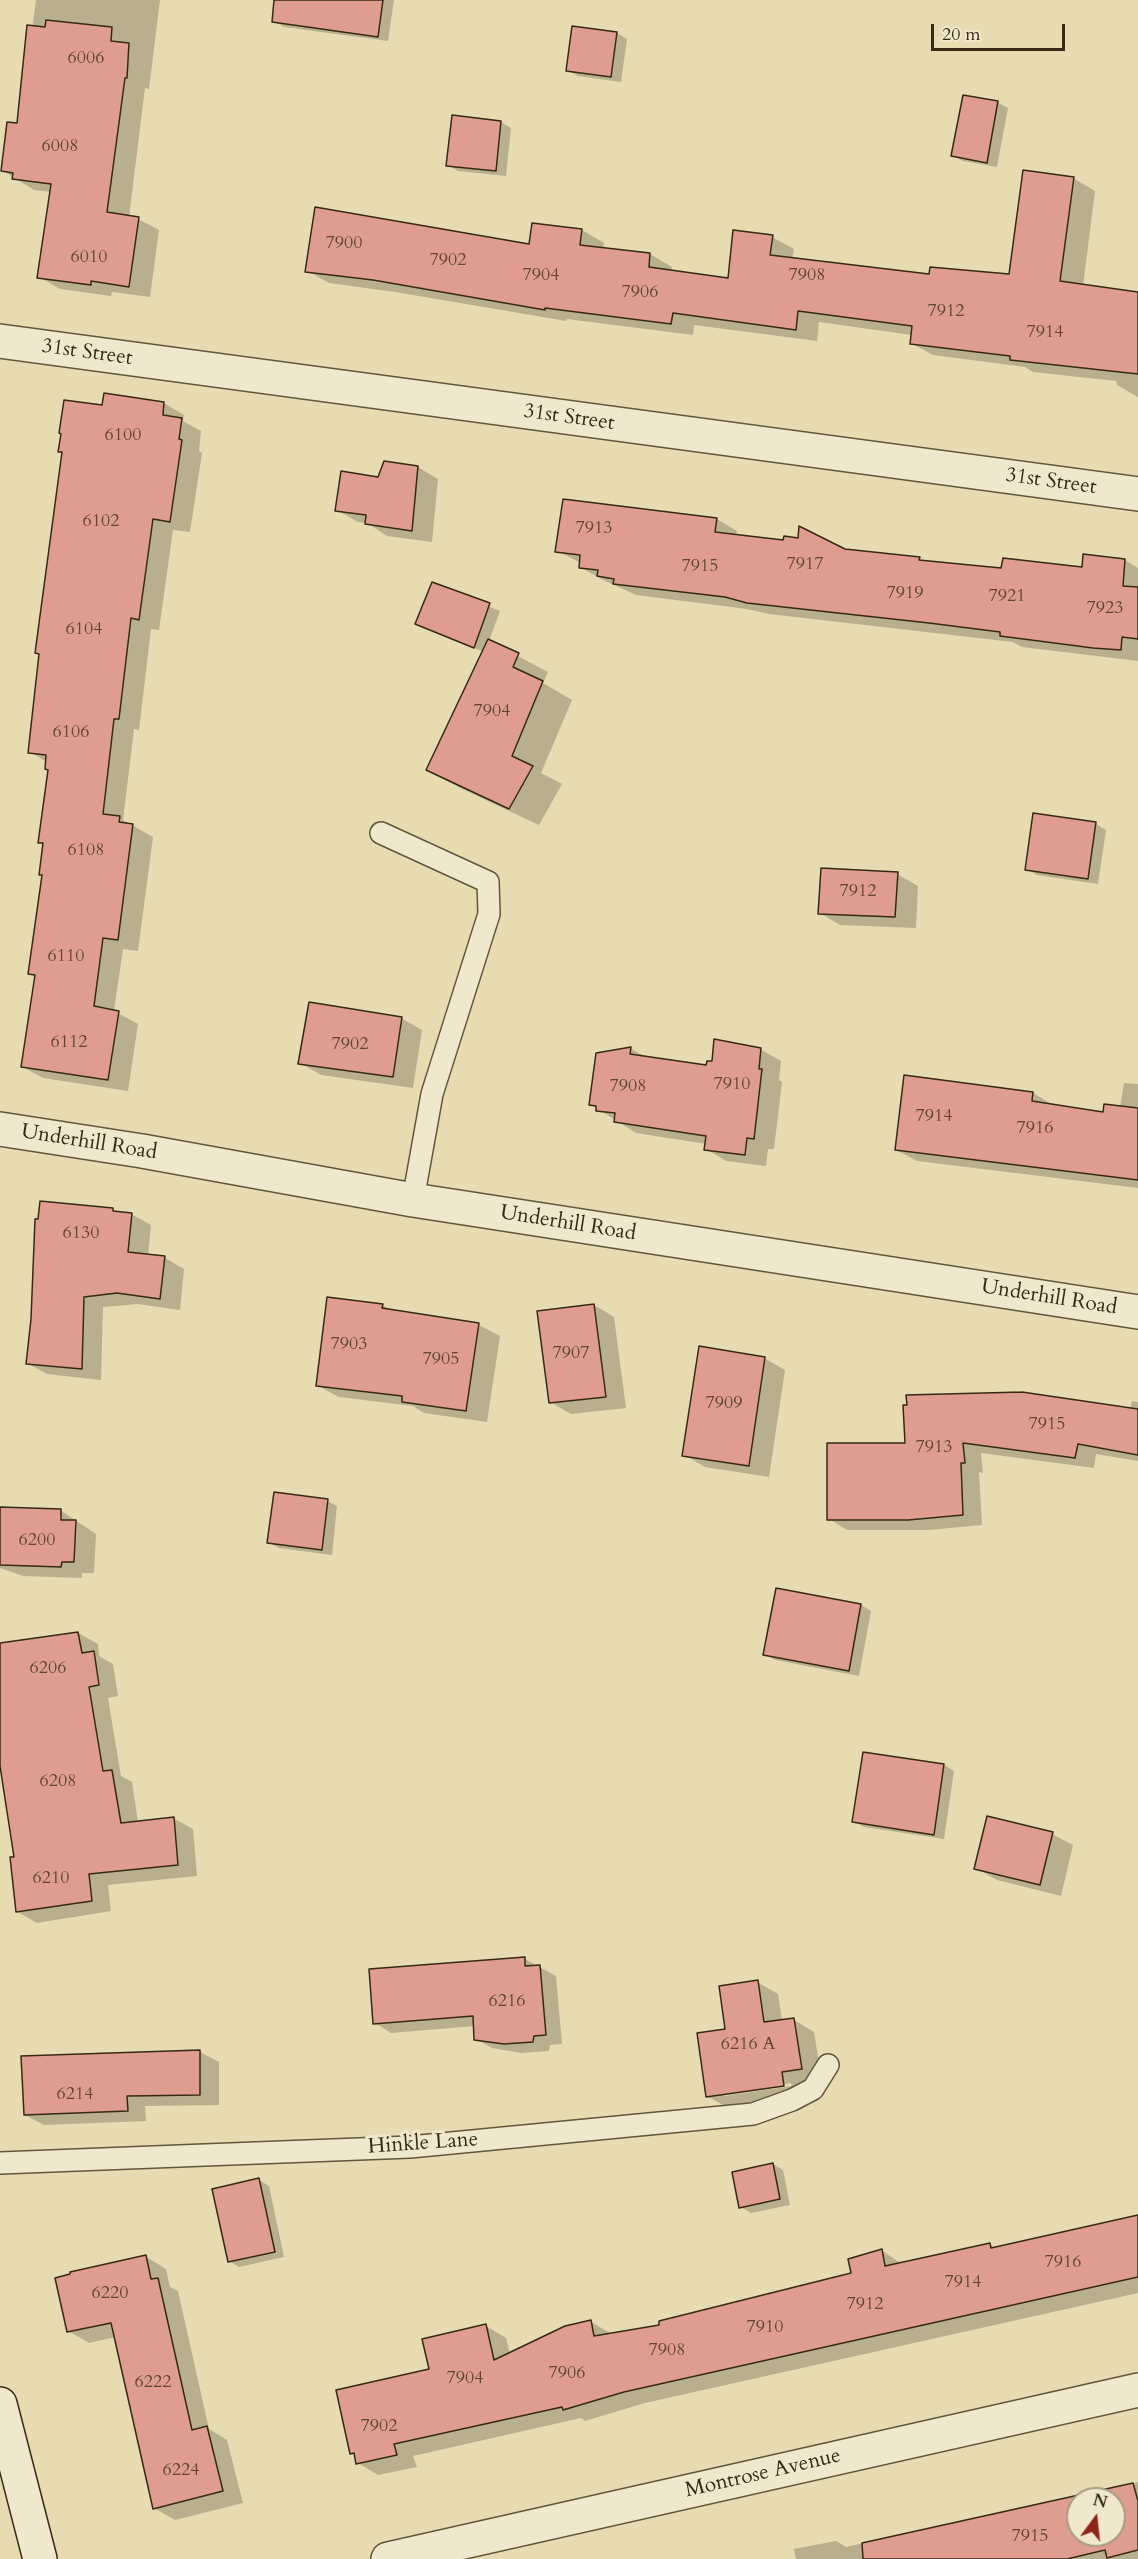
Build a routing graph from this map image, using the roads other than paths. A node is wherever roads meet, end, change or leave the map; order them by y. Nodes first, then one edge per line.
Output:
1 (0, 341) edge
2 (1138, 494) edge
3 (381, 832) dead end
4 (0, 1129) edge
5 (413, 1200) junction
6 (1138, 1312) edge
7 (828, 2066) dead end
8 (0, 2163) edge
9 (1138, 2390) edge
10 (1, 2412) edge
11 (40, 2559) edge
12 (388, 2559) edge

1 - 2 street, 31st Street
3 - 5 lane
4 - 5 street, Underhill Road
5 - 6 street, Underhill Road
7 - 8 lane, Hinkle Lane
9 - 12 street, Montrose Avenue
10 - 11 street

